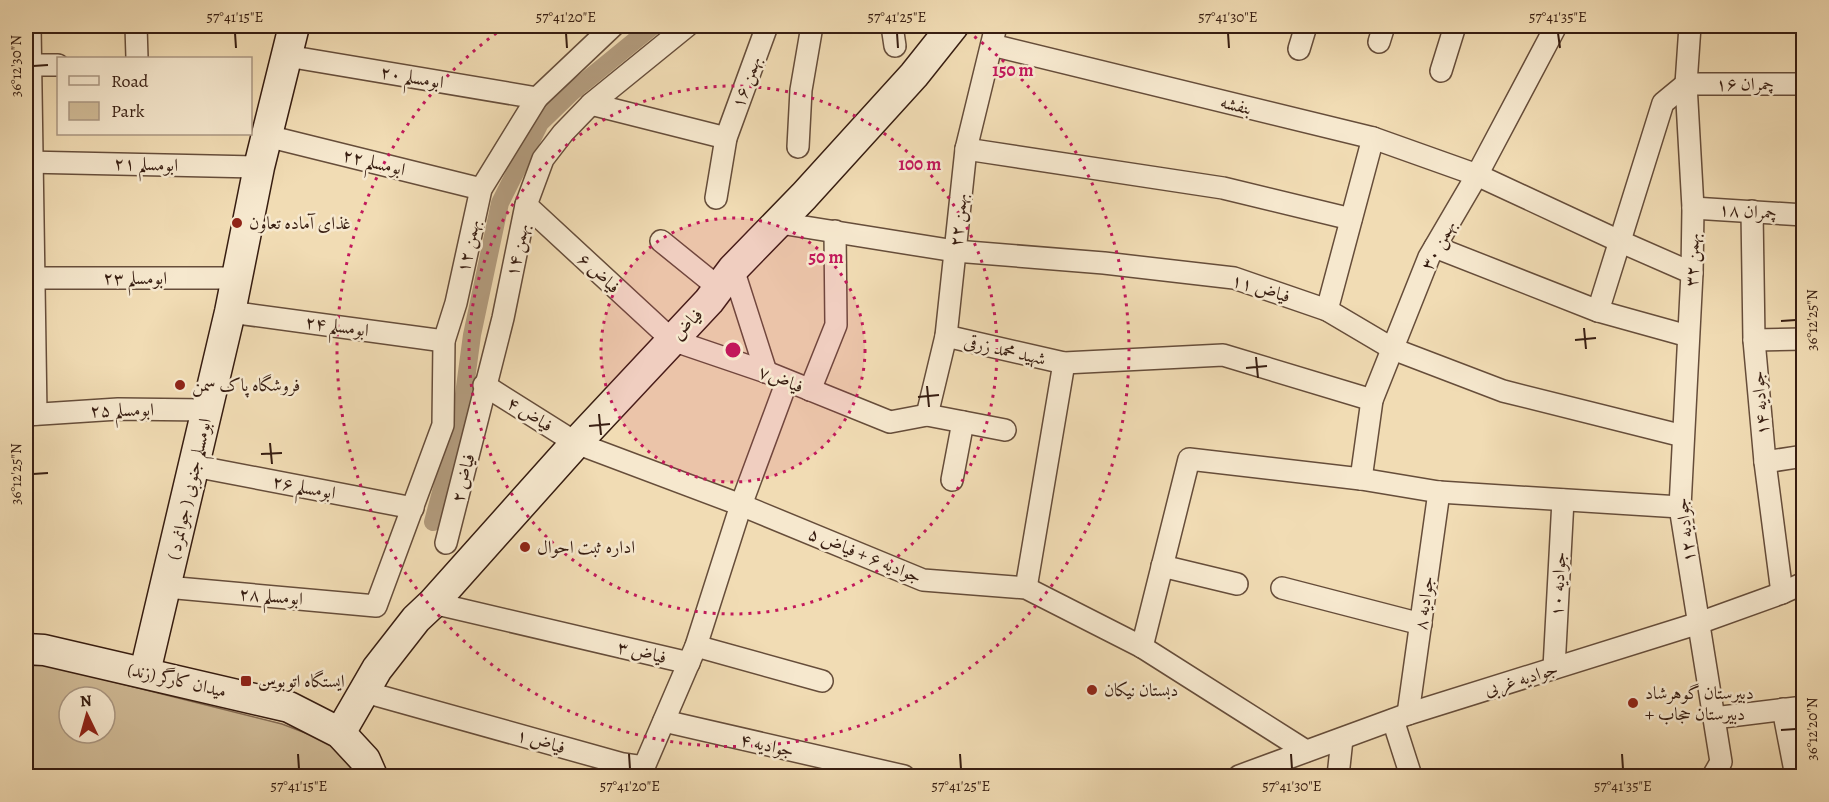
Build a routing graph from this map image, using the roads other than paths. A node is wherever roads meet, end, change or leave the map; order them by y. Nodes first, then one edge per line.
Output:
1 (30, 26) edge
2 (136, 26) edge
3 (294, 26) edge
4 (613, 26) edge
5 (687, 26) edge
6 (767, 26) edge
7 (812, 26) edge
8 (953, 26) edge
9 (1306, 26) edge
10 (1455, 26) edge
11 (1556, 26) edge
12 (1690, 26) edge
13 (994, 35) edge
14 (1299, 49) dead end
15 (287, 56) junction
16 (137, 57) edge
17 (31, 65) junction
18 (57, 65) edge
19 (1441, 71) dead end
20 (1686, 84) junction
21 (1803, 84) edge
22 (537, 98) junction
23 (591, 104) junction
24 (267, 136) junction
25 (726, 138) junction
26 (1373, 138) junction
27 (798, 147) dead end
28 (966, 149) junction
29 (29, 162) edge
30 (259, 167) junction
31 (1477, 175) junction
32 (481, 189) junction
33 (716, 198) dead end
34 (526, 205) junction
35 (1693, 208) junction
36 (1752, 211) junction
37 (1803, 215) edge
38 (1351, 219) junction
39 (780, 223) junction
40 (835, 231) junction
41 (661, 241) dead end
42 (1619, 241) junction
43 (1435, 247) junction
44 (955, 251) junction
45 (1692, 273) junction
46 (30, 278) edge
47 (237, 278) junction
48 (726, 279) junction
49 (1327, 310) junction
50 (1598, 311) junction
51 (230, 312) junction
52 (946, 336) junction
53 (1688, 336) junction
54 (1803, 339) edge
55 (672, 340) junction
56 (1754, 340) junction
57 (444, 341) junction
58 (1394, 349) junction
59 (1064, 363) junction
60 (766, 372) junction
61 (787, 381) junction
62 (484, 385) junction
63 (810, 390) junction
64 (1372, 400) junction
65 (207, 410) junction
66 (479, 414) joint
67 (31, 415) edge
68 (927, 415) junction
69 (963, 422) junction
70 (1005, 430) dead end
71 (1683, 436) junction
72 (576, 443) junction
73 (1803, 456) edge
74 (1765, 462) junction
75 (194, 466) junction
76 (1361, 479) junction
77 (952, 480) dead end
78 (1439, 492) junction
79 (1563, 500) junction
80 (741, 505) junction
81 (1680, 507) junction
82 (413, 508) junction
83 (446, 543) dead end
84 (1162, 566) junction
85 (1803, 583) edge
86 (1237, 584) dead end
87 (166, 587) junction
88 (1026, 588) junction
89 (1282, 588) dead end
90 (1782, 593) junction
91 (376, 606) joint
92 (424, 611) junction
93 (1699, 623) junction
94 (1421, 624) junction
95 (1142, 647) junction
96 (26, 650) edge
97 (692, 654) junction
98 (1554, 668) junction
99 (145, 672) junction
100 (822, 681) dead end
101 (365, 692) junction
102 (1793, 708) edge
103 (1401, 717) junction
104 (1714, 718) junction
105 (664, 721) junction
106 (340, 734) junction
107 (1342, 739) junction
108 (1306, 751) junction
109 (621, 770) edge
110 (845, 770) edge
111 (372, 777) edge
112 (904, 777) edge
113 (1239, 777) edge
114 (1338, 777) edge
115 (1411, 777) edge
116 (1713, 777) edge
117 (1796, 777) edge

1 - 17 street
2 - 16 street
3 - 15 main road, ابومسلم جنوبی ( جوانمرد )
4 - 22 street, بهمن ۱۲
5 - 23 street, بهمن ۱۴
6 - 25 street, بهمن ۱۶
7 - 27 street
8 - 39 main road, فیاض
9 - 14 street
10 - 19 street
11 - 31 street, بهمن ۳۰
12 - 20 street, بهمن ۳۲
13 - 26 street, بنفشه
13 - 28 street, بهمن ۲۲
15 - 22 street, ابومسلم ۲۰
15 - 24 main road, ابومسلم جنوبی ( جوانمرد )
17 - 18 street
17 - 29 street
20 - 21 street, چمران ۱۶
20 - 35 street, بهمن ۳۲
20 - 42 street
22 - 32 street, بهمن ۱۲
23 - 25 street
23 - 34 street, بهمن ۱۴
24 - 30 main road, ابومسلم جنوبی ( جوانمرد )
24 - 32 street, ابومسلم ۲۲
25 - 33 street, بهمن ۱۶
26 - 31 street, بنفشه
26 - 38 street
28 - 38 street
28 - 44 street, بهمن ۲۲
29 - 30 street, ابومسلم ۲۱
29 - 46 street
30 - 47 main road, ابومسلم جنوبی ( جوانمرد )
31 - 42 street, بنفشه
31 - 43 street, بهمن ۳۰
32 - 57 street, بهمن ۱۲
34 - 55 street, فیاض ۶
34 - 62 street, بهمن ۱۴
35 - 36 street, چمران ۱۸
35 - 45 street, بهمن ۳۲
36 - 37 street, چمران ۱۸
36 - 56 street, جوادیه ۱۴
38 - 49 street
39 - 40 street, فیاض ۱۱
39 - 48 main road, فیاض
40 - 44 street, فیاض ۱۱
40 - 63 street
41 - 48 street
42 - 45 street, بنفشه
42 - 50 street
43 - 50 street
43 - 58 street, بهمن ۳۰
44 - 49 street, فیاض ۱۱
44 - 52 street, بهمن ۲۲
45 - 53 street, بهمن ۳۲
46 - 47 street, ابومسلم ۲۳
46 - 67 street
47 - 51 main road, ابومسلم جنوبی ( جوانمرد )
48 - 55 main road, فیاض
48 - 60 street
49 - 58 street, فیاض ۱۱
50 - 53 street
51 - 57 street, ابومسلم ۲۴
51 - 65 main road, ابومسلم جنوبی ( جوانمرد )
52 - 59 street, شهید محمد زرقی
52 - 68 street, بهمن ۲۲
53 - 71 street, بهمن ۳۲
54 - 56 street
55 - 60 street, فیاض۷
55 - 72 main road, فیاض
56 - 74 street, جوادیه ۱۴
57 - 82 street, بهمن ۱۲
58 - 64 street, بهمن ۳۰
58 - 71 street, فیاض ۱۱
59 - 64 street, شهید محمد زرقی
59 - 88 street
60 - 61 street, فیاض۷
61 - 63 street, فیاض۷
61 - 80 street
62 - 66 street, بهمن ۱۴
62 - 72 street, فیاض ۴
63 - 68 street, فیاض۷
64 - 76 street, بهمن ۳۰
65 - 67 street, ابومسلم ۲۵
65 - 75 main road, ابومسلم جنوبی ( جوانمرد )
66 - 83 street, فیاض ۲
68 - 69 street
69 - 70 street
69 - 77 street
71 - 81 street, جوادیه ۱۲
72 - 80 street, جوادیه ۶ + فیاض ۵
72 - 92 main road, فیاض
73 - 74 street
74 - 90 street, جوادیه ۱۴
75 - 82 street, ابومسلم ۲۶
75 - 87 main road, ابومسلم جنوبی ( جوانمرد )
76 - 78 street
76 - 84 street
78 - 79 street
78 - 94 street, جوادیه ۸
79 - 81 street
79 - 98 street, جوادیه ۱۰
80 - 88 street, جوادیه ۶ + فیاض ۵
80 - 97 street
81 - 93 street, جوادیه ۱۲
82 - 91 street, بهمن ۱۲
84 - 86 street
84 - 95 street
85 - 90 street, جوادیه غربی
87 - 91 street, ابومسلم ۲۸
87 - 99 main road, ابومسلم جنوبی ( جوانمرد )
88 - 95 street, جوادیه ۶ + فیاض ۵
89 - 94 street
90 - 93 street, جوادیه غربی
92 - 97 street, فیاض ۳
92 - 101 main road, فیاض
93 - 98 street, جوادیه غربی
93 - 104 street, جوادیه ۱۲
94 - 103 street, جوادیه ۸
95 - 108 street, جوادیه ۶ + فیاض ۵
96 - 99 main road, میدان کارگر (زند)
97 - 100 street, فیاض ۳
97 - 105 street, فیاض ۱
98 - 103 street, جوادیه غربی
99 - 106 main road, میدان کارگر (زند)
101 - 106 main road, فیاض
101 - 109 street, فیاض ۱
102 - 104 street
102 - 117 street
103 - 107 street, جوادیه غربی
103 - 115 street
104 - 116 street, جوادیه ۱۲
105 - 109 street, فیاض ۱
105 - 110 street, جوادیه ۴
106 - 111 main road, میدان کارگر (زند)
107 - 108 street, جوادیه غربی
107 - 114 street
108 - 113 street, جوادیه غربی
110 - 112 street, جوادیه ۴

